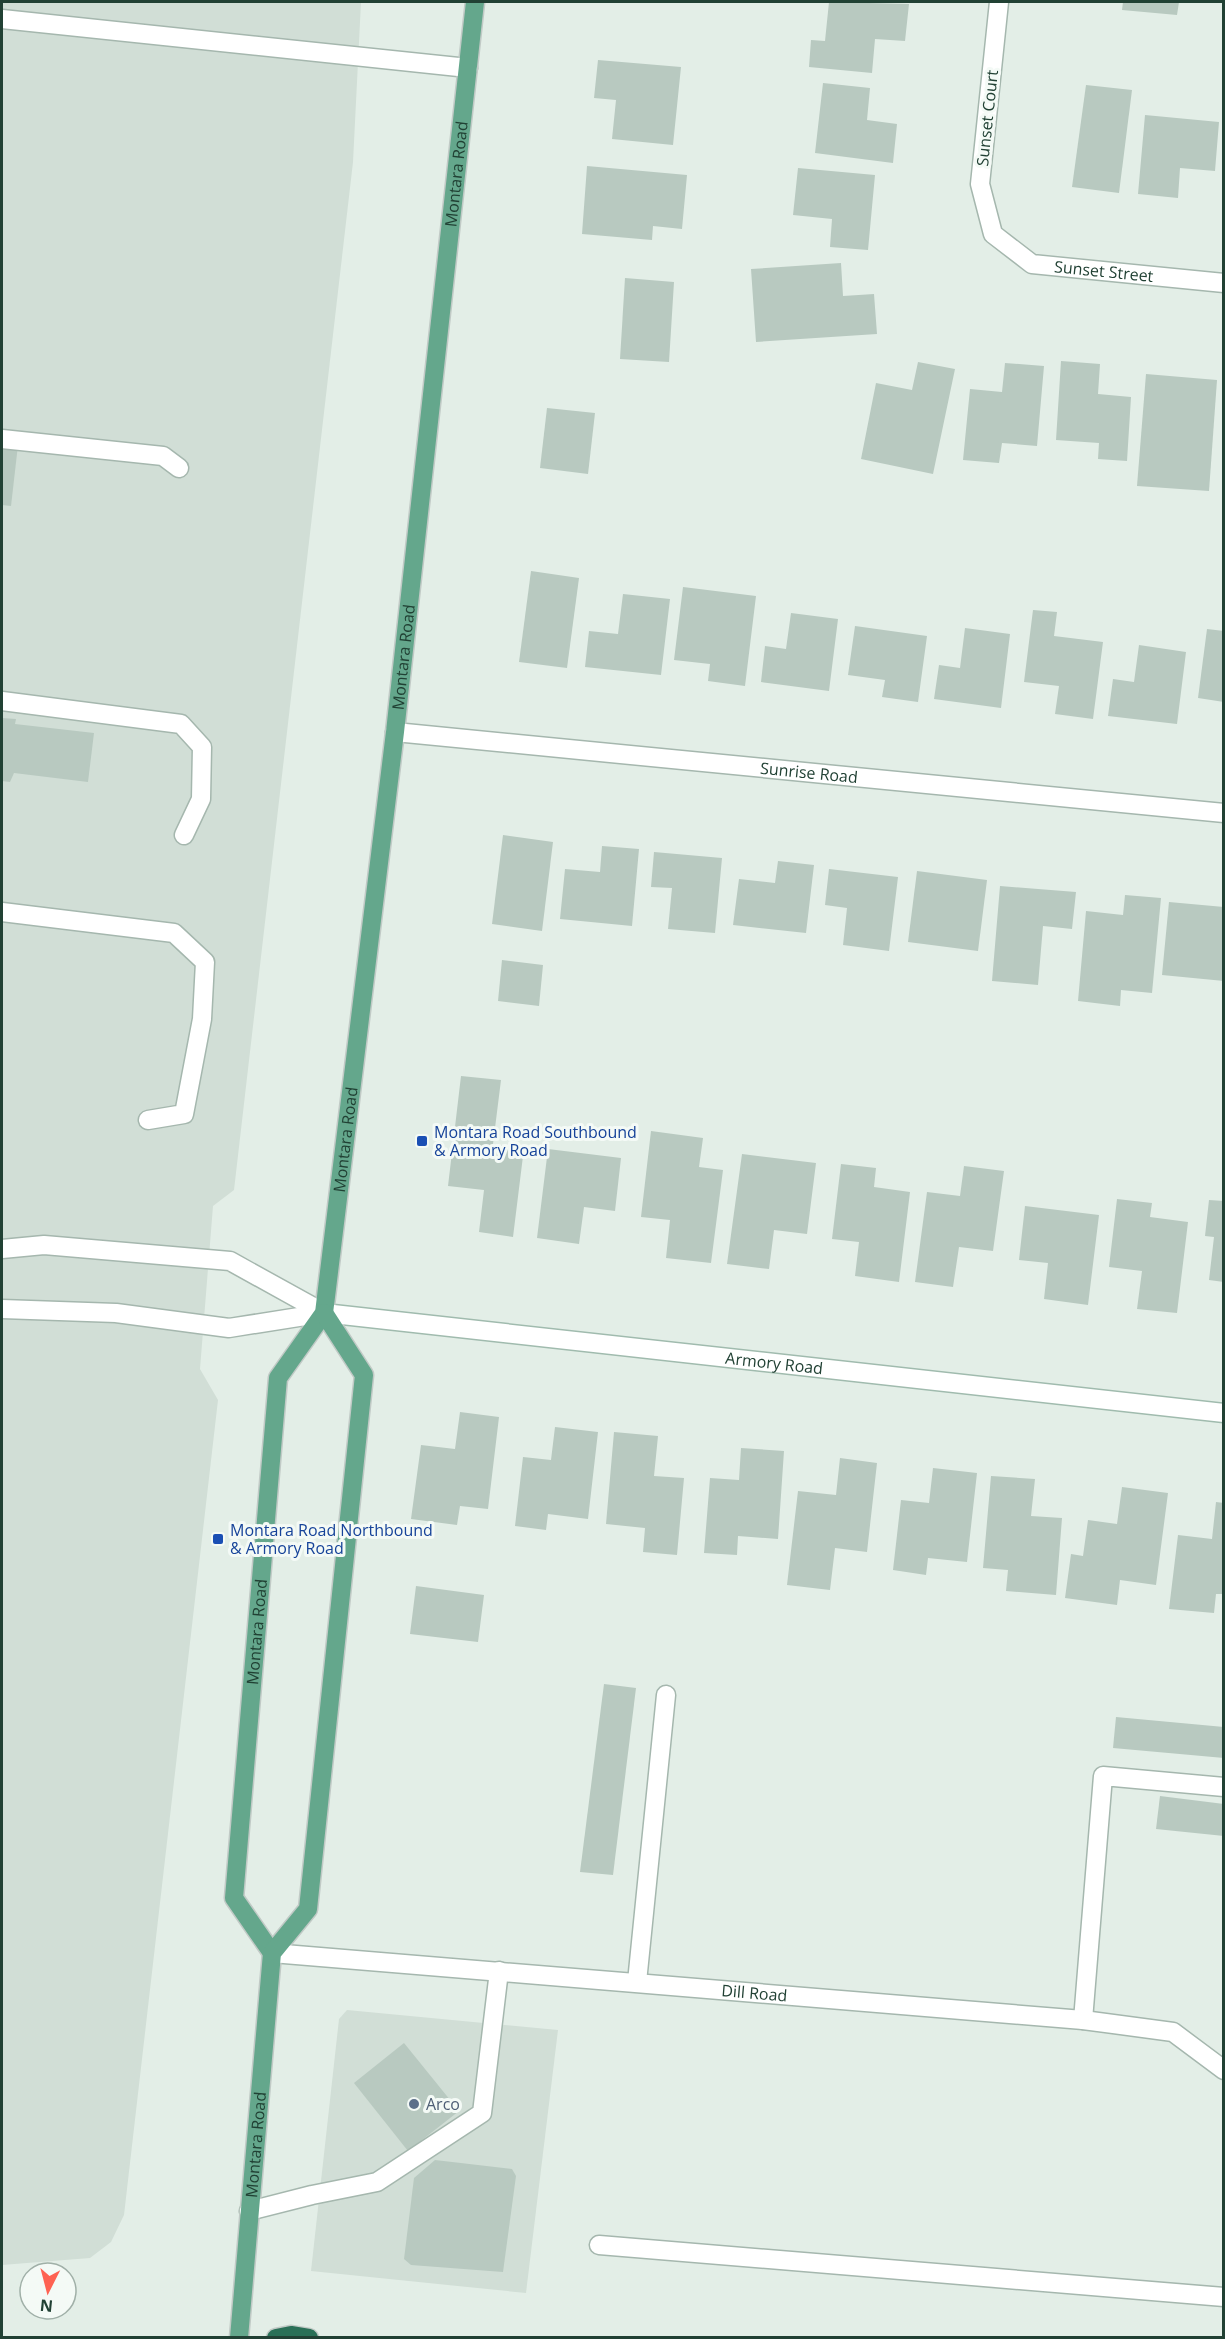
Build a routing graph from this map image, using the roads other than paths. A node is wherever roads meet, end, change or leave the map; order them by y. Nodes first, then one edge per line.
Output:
1 (475, 2) edge
2 (999, 2) edge
3 (2, 19) edge
4 (468, 68) junction
5 (993, 234) joint
6 (1224, 283) edge
7 (2, 439) edge
8 (179, 468) dead end
9 (2, 701) edge
10 (395, 732) junction
11 (1224, 813) edge
12 (184, 835) dead end
13 (2, 912) edge
14 (148, 1120) dead end
15 (2, 1249) edge
16 (2, 1309) edge
17 (324, 1313) junction
18 (1224, 1413) edge
19 (666, 1695) dead end
20 (1224, 1787) edge
21 (272, 1953) junction
22 (500, 1971) junction
23 (637, 1982) junction
24 (1083, 2020) junction
25 (1224, 2070) edge
26 (249, 2211) junction
27 (599, 2245) dead end
28 (1224, 2297) edge
29 (239, 2337) edge
30 (276, 2337) edge
31 (309, 2337) edge

1 - 4 main road, Montara Road
2 - 5 street, Sunset Court
3 - 4 street
4 - 10 main road, Montara Road
5 - 6 street, Sunset Street
7 - 8 street
9 - 12 street
10 - 11 street, Sunrise Road
10 - 17 main road, Montara Road
13 - 14 street
15 - 17 street
16 - 17 street
17 - 18 street, Armory Road
17 - 21 main road
17 - 21 main road, Montara Road
19 - 23 street
20 - 24 street
21 - 22 street, Dill Road
21 - 26 main road, Montara Road
22 - 23 street, Dill Road
22 - 26 street
23 - 24 street, Dill Road
24 - 25 street, Dill Road
26 - 29 main road, Montara Road
27 - 28 street
30 - 31 highway

